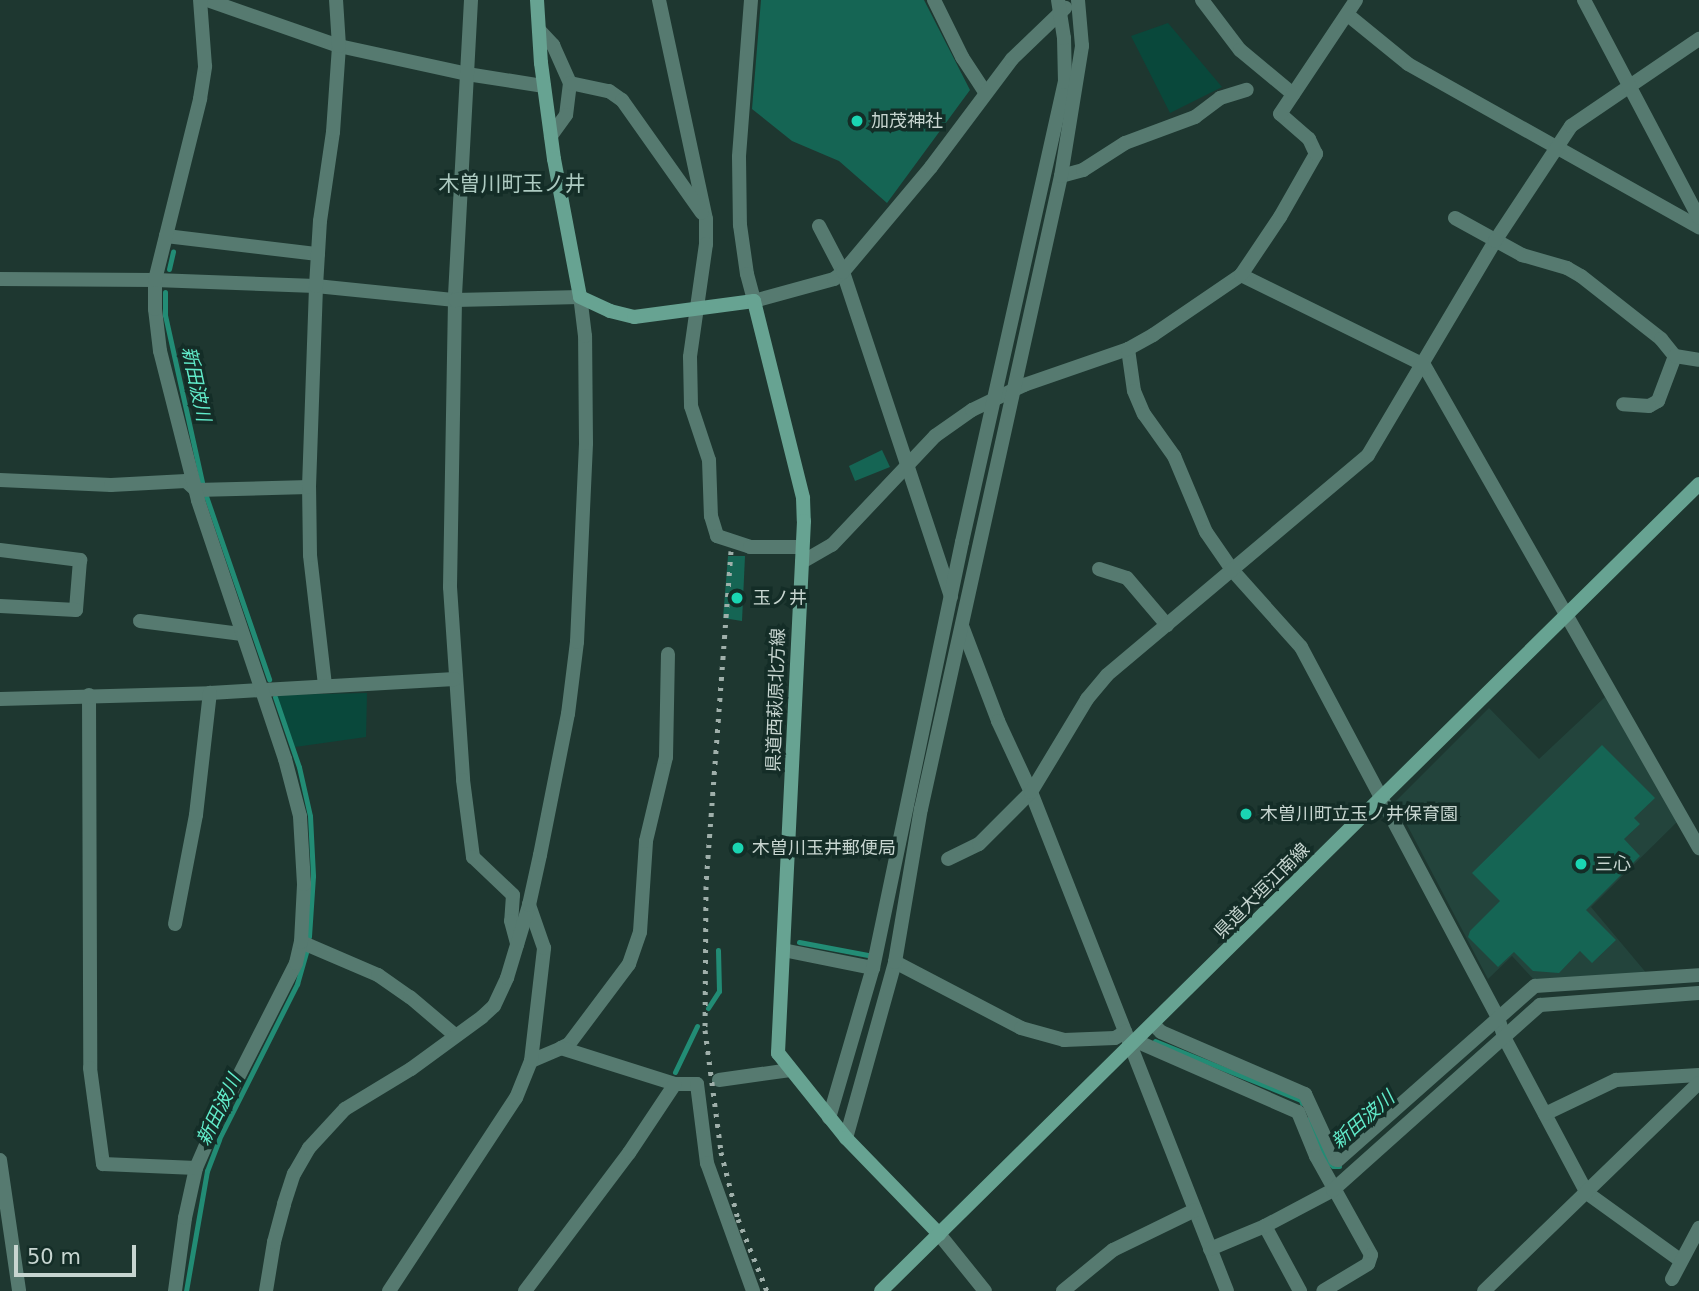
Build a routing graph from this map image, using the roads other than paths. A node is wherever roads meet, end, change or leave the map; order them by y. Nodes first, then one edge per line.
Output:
1 (200, 0) edge
2 (206, 0) edge
3 (336, 0) edge
4 (471, 0) edge
5 (537, 0) edge
6 (659, 0) edge
7 (751, 0) edge
8 (933, 0) edge
9 (1075, 0) edge
10 (1202, 0) edge
11 (1356, 0) edge
12 (1584, 0) edge
13 (1059, 6) edge
14 (1348, 15) junction
15 (539, 30) junction
16 (1699, 39) edge
17 (339, 47) junction
18 (467, 74) junction
19 (570, 83) junction
20 (544, 86) junction
21 (1630, 87) junction
22 (1247, 90) dead end
23 (985, 92) junction
24 (1293, 94) junction
25 (551, 136) junction
26 (1556, 145) junction
27 (1061, 176) junction
28 (1455, 218) dead end
29 (1699, 218) edge
30 (706, 219) junction
31 (819, 226) dead end
32 (1699, 227) edge
33 (166, 236) junction
34 (1495, 241) junction
35 (318, 254) junction
36 (843, 272) junction
37 (1241, 275) junction
38 (0, 279) edge
39 (155, 280) junction
40 (316, 286) junction
41 (580, 298) junction
42 (455, 300) junction
43 (754, 301) junction
44 (696, 310) junction
45 (1128, 349) junction
46 (1675, 356) junction
47 (1699, 360) edge
48 (1424, 365) junction
49 (1013, 389) junction
50 (993, 398) junction
51 (1623, 404) dead end
52 (905, 466) junction
53 (0, 480) edge
54 (1699, 484) edge
55 (309, 487) junction
56 (196, 490) junction
57 (0, 550) edge
58 (802, 555) junction
59 (1099, 569) dead end
60 (1233, 571) junction
61 (951, 600) junction
62 (0, 607) edge
63 (1565, 615) junction
64 (140, 621) dead end
65 (1167, 625) junction
66 (962, 627) junction
67 (242, 634) junction
68 (668, 654) dead end
69 (455, 679) junction
70 (325, 685) junction
71 (260, 688) junction
72 (210, 693) junction
73 (89, 695) junction
74 (0, 699) edge
75 (1031, 792) junction
76 (1381, 800) junction
77 (1694, 825) edge
78 (1699, 848) edge
79 (948, 859) dead end
80 (529, 905) junction
81 (175, 923) dead end
82 (301, 942) junction
83 (517, 944) junction
84 (783, 950) junction
85 (895, 961) junction
86 (873, 968) junction
87 (1699, 975) edge
88 (1699, 993) edge
89 (1498, 1018) junction
90 (1153, 1024) junction
91 (456, 1036) junction
92 (1505, 1039) junction
93 (1131, 1040) junction
94 (561, 1048) junction
95 (531, 1061) junction
96 (790, 1070) junction
97 (1699, 1075) edge
98 (719, 1080) dead end
99 (1699, 1083) edge
100 (675, 1084) junction
101 (1545, 1114) junction
102 (829, 1118) junction
103 (846, 1138) junction
104 (0, 1160) edge
105 (196, 1168) junction
106 (1333, 1190) junction
107 (1587, 1193) junction
108 (1195, 1210) junction
109 (1265, 1226) junction
110 (1699, 1228) edge
111 (939, 1234) junction
112 (1210, 1249) junction
113 (1681, 1260) junction
114 (1672, 1279) dead end
115 (19, 1291) edge
116 (175, 1291) edge
117 (266, 1291) edge
118 (389, 1291) edge
119 (525, 1291) edge
120 (753, 1291) edge
121 (881, 1291) edge
122 (985, 1291) edge
123 (1063, 1291) edge
124 (1227, 1291) edge
125 (1300, 1291) edge
126 (1323, 1291) edge
127 (1483, 1291) edge

1 - 33 street
2 - 17 street
3 - 17 street
4 - 18 street
5 - 15 main road
6 - 30 street
7 - 43 street
8 - 23 street
9 - 13 street
9 - 27 street
10 - 24 street
11 - 14 street
12 - 21 street
13 - 23 street
13 - 50 street
14 - 24 street
14 - 26 street
15 - 19 street
15 - 20 main road
16 - 21 street
17 - 18 street
17 - 35 street
18 - 20 street
18 - 42 street
19 - 25 street
19 - 30 street
20 - 25 main road
21 - 26 street
21 - 29 street
22 - 27 street
23 - 36 street
24 - 37 street
25 - 41 main road
26 - 32 street
26 - 34 street
27 - 49 street
28 - 34 street
30 - 44 street
31 - 36 street
33 - 35 street
33 - 39 street
34 - 46 street
34 - 48 street
35 - 40 street
36 - 43 street
36 - 52 street
37 - 45 street
37 - 48 street
38 - 39 street
39 - 40 street
39 - 56 street
40 - 42 street
40 - 55 street
41 - 42 street
41 - 44 main road
41 - 80 street
42 - 69 street
43 - 44 main road
43 - 58 main road, 県道西萩原北方線
44 - 58 street
45 - 49 street
45 - 60 street
46 - 47 street
46 - 51 street
48 - 60 street
48 - 63 street
49 - 50 street
49 - 66 street
50 - 52 street
50 - 61 street
52 - 58 street
52 - 61 street
53 - 56 street
54 - 63 main road, 県道大垣江南線
55 - 56 street
55 - 70 street
56 - 67 street
57 - 62 street
58 - 84 main road, 県道西萩原北方線
59 - 65 street
60 - 65 street
60 - 76 street
61 - 66 street
61 - 86 street
63 - 76 main road, 県道大垣江南線
63 - 77 street
64 - 67 street
65 - 75 street
66 - 75 street
66 - 85 street
67 - 71 street
68 - 94 street
69 - 70 street
69 - 83 street
70 - 71 street
71 - 72 street
71 - 82 street
72 - 73 street
72 - 81 street
73 - 74 street
73 - 105 street
75 - 79 street
75 - 93 street
76 - 89 street
76 - 90 main road, 県道大垣江南線
77 - 78 street
80 - 83 street
80 - 95 street
82 - 91 street
82 - 105 street
83 - 91 street
84 - 86 street
84 - 96 main road, 県道西萩原北方線
85 - 93 street
85 - 103 street
86 - 102 street
87 - 89 street
88 - 92 street
89 - 90 street
89 - 92 street
90 - 93 main road, 県道大垣江南線
91 - 117 street
92 - 101 street
92 - 106 street
93 - 106 street
93 - 108 street
93 - 111 main road, 県道大垣江南線
94 - 95 street
94 - 100 street
95 - 118 street
96 - 98 street
96 - 102 main road, 県道西萩原北方線
97 - 101 street
99 - 107 street
100 - 119 street
100 - 120 street
101 - 107 street
102 - 103 main road, 県道西萩原北方線
103 - 111 main road, 県道西萩原北方線
104 - 115 street
105 - 116 street
106 - 109 street
106 - 126 street
107 - 113 street
107 - 127 street
108 - 112 street
108 - 123 street
109 - 112 street
109 - 125 street
110 - 113 street
111 - 121 main road
111 - 122 street
112 - 124 street
113 - 114 street

